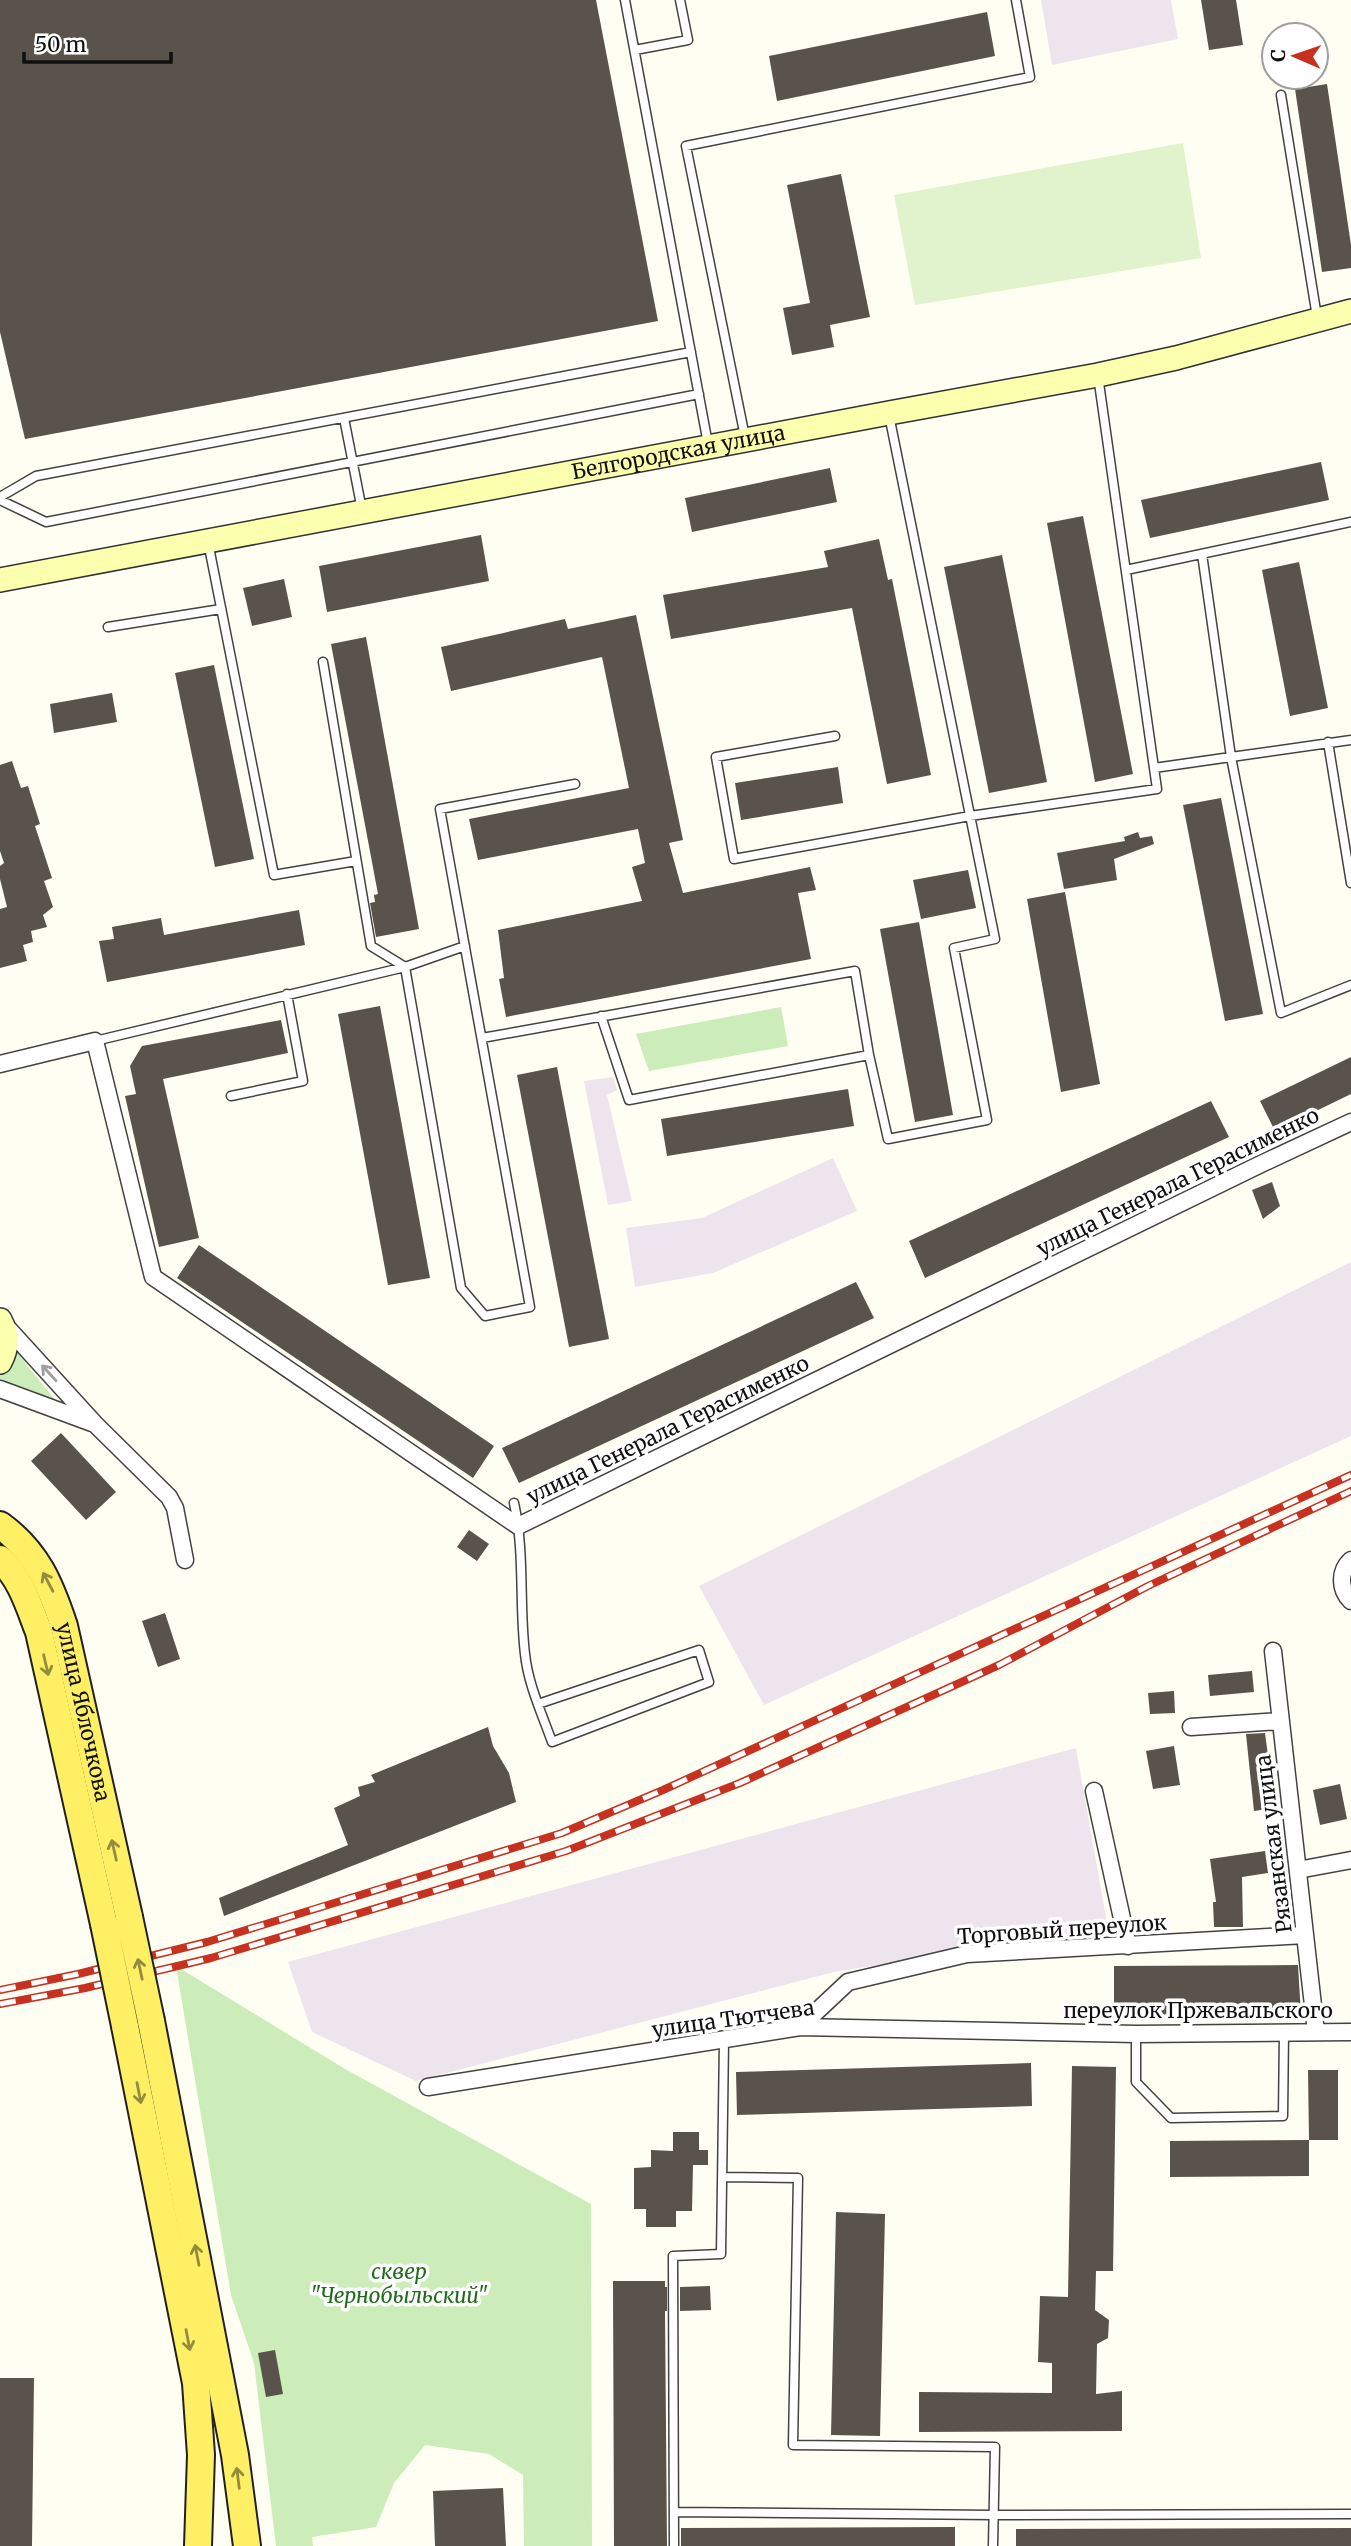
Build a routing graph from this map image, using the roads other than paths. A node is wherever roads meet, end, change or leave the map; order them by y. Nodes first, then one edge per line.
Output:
1 (625, 0) edge
2 (680, 0) edge
3 (1016, 0) edge
4 (635, 51) junction
5 (1282, 95) dead end
6 (1351, 311) edge
7 (1317, 320) junction
8 (691, 352) junction
9 (1098, 376) junction
10 (699, 394) junction
11 (888, 412) junction
12 (344, 418) junction
13 (746, 440) junction
14 (709, 447) junction
15 (354, 462) junction
16 (0, 499) edge
17 (363, 513) junction
18 (1351, 522) edge
19 (208, 542) junction
20 (1202, 554) junction
21 (1126, 570) junction
22 (0, 580) edge
23 (221, 609) junction
24 (108, 627) dead end
25 (323, 662) dead end
26 (835, 736) dead end
27 (1351, 740) edge
28 (1328, 742) junction
29 (1231, 757) junction
30 (1154, 768) junction
31 (575, 784) dead end
32 (970, 816) junction
33 (356, 861) junction
34 (1351, 883) edge
35 (465, 946) junction
36 (405, 967) junction
37 (1351, 985) edge
38 (287, 994) junction
39 (601, 1016) junction
40 (482, 1038) junction
41 (95, 1041) junction
42 (869, 1055) junction
43 (0, 1064) edge
44 (230, 1096) dead end
45 (1351, 1122) edge
46 (1, 1321) edge
47 (0, 1362) edge
48 (0, 1389) edge
49 (95, 1424) junction
50 (514, 1503) dead end
51 (0, 1525) edge
52 (518, 1526) junction
53 (0, 1559) edge
54 (185, 1560) dead end
55 (1351, 1560) edge
56 (1351, 1601) edge
57 (1273, 1651) dead end
58 (538, 1704) junction
59 (1281, 1721) junction
60 (1191, 1727) dead end
61 (1094, 1791) dead end
62 (1351, 1860) edge
63 (1298, 1870) junction
64 (116, 1920) junction
65 (1305, 1935) junction
66 (1128, 1946) junction
67 (138, 2023) junction
68 (800, 2027) junction
69 (1283, 2032) junction
70 (1316, 2032) junction
71 (1351, 2032) edge
72 (1046, 2033) joint
73 (1136, 2034) junction
74 (724, 2039) junction
75 (428, 2087) dead end
76 (722, 2178) junction
77 (674, 2512) junction
78 (1351, 2514) edge
79 (993, 2515) junction
80 (198, 2546) edge
81 (247, 2546) edge
82 (674, 2546) edge
83 (993, 2546) edge

1 - 4 lane
2 - 4 lane
3 - 13 lane
4 - 8 lane
5 - 7 lane
6 - 7 main road, Белгородская улица
7 - 9 main road, Белгородская улица
8 - 10 lane
8 - 12 lane
9 - 11 main road, Белгородская улица
9 - 21 lane
10 - 14 lane
10 - 15 lane
11 - 13 main road, Белгородская улица
11 - 32 lane
12 - 15 lane
12 - 16 lane
13 - 14 main road, Белгородская улица
14 - 17 main road, Белгородская улица
15 - 16 lane
15 - 17 lane
17 - 19 main road, Белгородская улица
18 - 20 lane
19 - 22 main road, Белгородская улица
19 - 23 lane
20 - 21 lane
20 - 29 lane
21 - 30 lane
23 - 24 lane
23 - 33 lane
25 - 33 lane
26 - 32 lane
27 - 28 lane
28 - 29 lane
28 - 34 lane
29 - 30 lane
29 - 37 lane
30 - 32 lane
31 - 35 lane
32 - 42 lane
33 - 36 lane
35 - 36 lane
35 - 40 lane
36 - 38 lane
36 - 40 lane
38 - 41 lane
38 - 44 lane
39 - 40 lane
39 - 42 lane
39 - 42 lane
41 - 43 street
41 - 52 street, улица Генерала Герасименко
45 - 52 street, улица Генерала Герасименко
46 - 47 main road
49 -> 46 street
48 - 49 street
49 - 54 street
50 - 52 lane
64 -> 51 main road, улица Яблочкова
52 - 58 lane
53 -> 64 main road, улица Яблочкова
55 - 56 street
57 - 59 street, Рязанская улица
58 - 58 lane
59 - 60 street
59 - 63 street, Рязанская улица
61 - 66 street
62 - 63 street
63 - 65 street, Рязанская улица
64 - 67 main road, bridge
65 - 66 street, Торговый переулок
65 - 70 street, Рязанская улица
66 - 68 street, Торговый переулок
67 -> 80 main road
81 -> 67 main road
68 - 72 street, улица Тютчева
68 - 74 street, улица Тютчева
69 - 70 street, переулок Пржевальского
69 - 73 street, переулок Пржевальского
69 - 73 lane
70 - 71 street, переулок Пржевальского
72 - 73 street, переулок Пржевальского
74 - 75 street, улица Тютчева
74 - 76 lane
76 - 77 lane
76 - 79 lane
77 - 79 lane
77 - 82 lane
78 - 79 lane
79 - 83 lane

